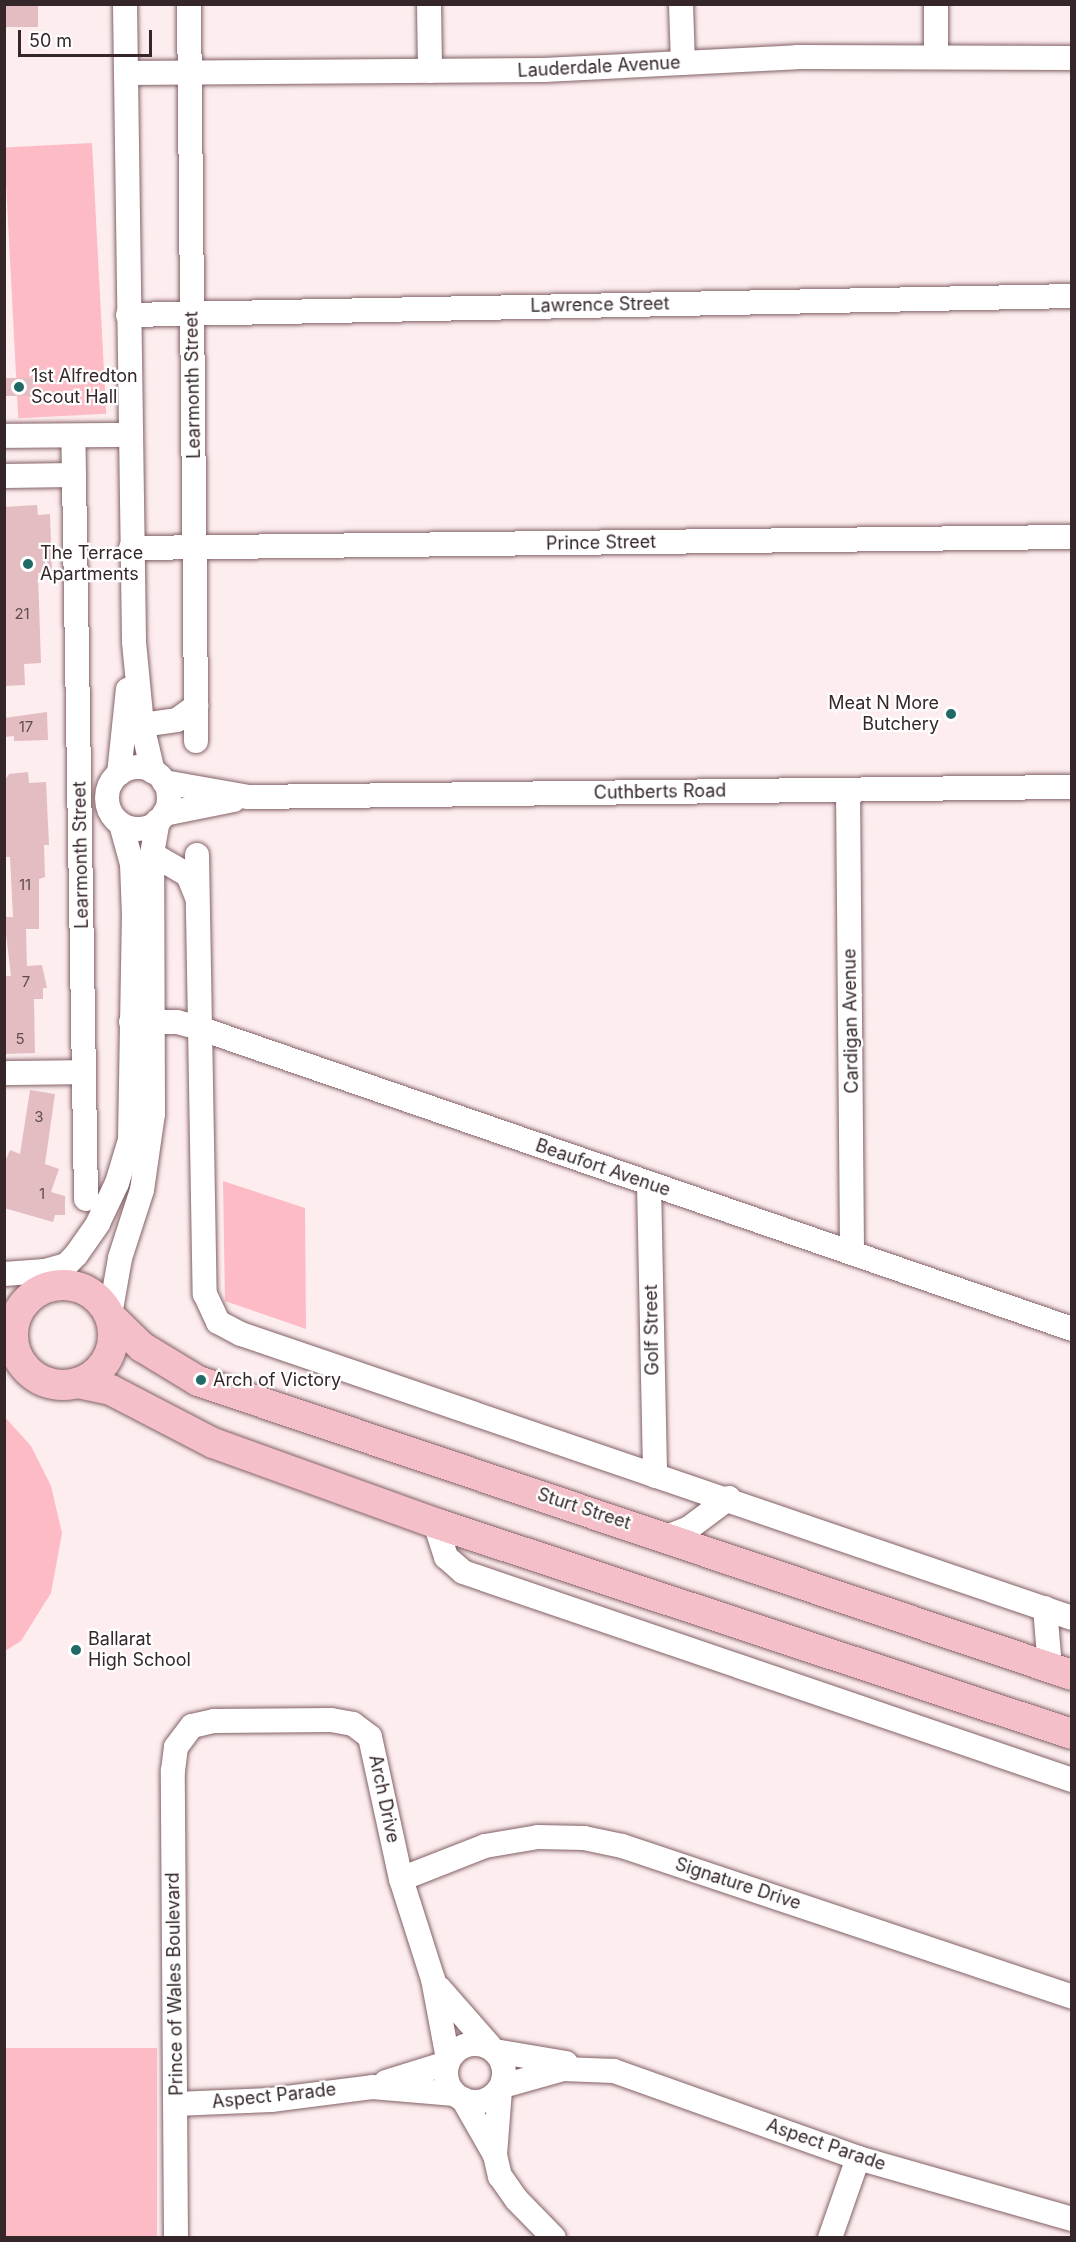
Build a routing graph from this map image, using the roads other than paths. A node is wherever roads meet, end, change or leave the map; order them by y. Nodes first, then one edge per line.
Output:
1 (125, 4) edge
2 (189, 4) edge
3 (429, 4) edge
4 (681, 4) edge
5 (936, 4) edge
6 (936, 57) junction
7 (1071, 58) edge
8 (683, 63) junction
9 (430, 71) junction
10 (126, 73) junction
11 (190, 73) junction
12 (1071, 296) edge
13 (192, 314) junction
14 (128, 315) junction
15 (130, 435) junction
16 (4, 436) edge
17 (73, 436) junction
18 (74, 475) junction
19 (4, 476) edge
20 (1071, 537) edge
21 (131, 548) junction
22 (194, 549) junction
23 (134, 642) junction
24 (196, 706) junction
25 (142, 725) junction
26 (196, 741) dead end
27 (118, 774) junction
28 (159, 777) junction
29 (1071, 787) edge
30 (848, 790) junction
31 (248, 797) junction
32 (161, 818) junction
33 (121, 824) junction
34 (152, 854) junction
35 (197, 855) dead end
36 (197, 899) junction
37 (142, 1022) junction
38 (199, 1028) junction
39 (83, 1072) junction
40 (4, 1073) edge
41 (85, 1155) junction
42 (117, 1182) junction
43 (648, 1184) junction
44 (86, 1199) dead end
45 (852, 1253) junction
46 (68, 1264) junction
47 (4, 1274) edge
48 (26, 1295) edge
49 (110, 1316) junction
50 (1071, 1329) edge
51 (11, 1350) edge
52 (78, 1383) junction
53 (655, 1476) junction
54 (729, 1498) junction
55 (435, 1523) junction
56 (667, 1537) junction
57 (1045, 1608) junction
58 (1071, 1618) edge
59 (1061, 1671) edge
60 (184, 1733) joint
61 (1071, 1734) edge
62 (1071, 1780) edge
63 (401, 1879) junction
64 (433, 1979) junction
65 (1071, 1997) edge
66 (493, 2049) junction
67 (448, 2061) junction
68 (583, 2068) junction
69 (372, 2086) junction
70 (501, 2088) junction
71 (459, 2097) junction
72 (176, 2104) junction
73 (495, 2155) junction
74 (858, 2158) junction
75 (1071, 2219) edge
76 (176, 2238) edge
77 (554, 2238) edge
78 (830, 2238) edge

1 - 10 street
2 - 11 street, Learmonth Street
3 - 9 street
4 - 8 street
5 - 6 street
6 - 7 street, Lauderdale Avenue
6 - 8 street, Lauderdale Avenue
8 - 9 street, Lauderdale Avenue
9 - 11 street, Lauderdale Avenue
10 - 11 street, Lauderdale Avenue
10 - 14 street
11 - 13 street, Learmonth Street
12 - 13 street, Lawrence Street
13 - 14 street, Lawrence Street
13 - 22 street, Learmonth Street
14 - 15 street
15 - 17 street
15 - 21 street
16 - 17 street
17 - 18 street, Learmonth Street
18 - 19 street
18 - 39 street, Learmonth Street
20 - 22 street, Prince Street
21 - 22 street, Prince Street
21 - 23 street
22 - 24 street, Learmonth Street
23 - 25 street
23 - 27 street
24 - 25 street
24 - 26 street, Learmonth Street
25 - 28 street
27 - 28 street
27 - 33 street
28 - 31 street, Cuthberts Road
28 - 32 street
29 - 30 street, Cuthberts Road
30 - 31 street, Cuthberts Road
30 - 45 street, Cardigan Avenue
31 - 32 street, Cuthberts Road
32 - 33 street
32 - 34 street
33 - 37 street
34 - 36 street
34 - 37 street
35 - 36 street
36 - 38 street
37 - 38 street, Beaufort Avenue
37 - 42 street
37 - 49 street
38 - 43 street, Beaufort Avenue
38 - 53 street
39 - 40 street
39 - 41 street, Learmonth Street
41 - 42 street
41 - 44 street, Learmonth Street
42 - 46 street
43 - 45 street, Beaufort Avenue
43 - 53 street, Golf Street
45 - 50 street, Beaufort Avenue
46 - 47 street
46 - 48 street
48 - 49 main road
48 - 51 main road
49 - 52 main road
49 - 56 main road, Sturt Street
51 - 52 main road
52 - 55 main road
53 - 54 street
54 - 56 street
54 - 57 street
55 - 61 main road
55 - 62 street
56 - 59 main road, Sturt Street
57 - 58 street
57 - 59 street
60 - 63 street, Arch Drive
60 - 72 street, Prince of Wales Boulevard
63 - 64 street, Arch Drive
63 - 65 street, Signature Drive
64 - 66 street, Arch Drive
64 - 67 street, Arch Drive
66 - 67 street
66 - 68 street, Aspect Parade
66 - 70 street
67 - 69 street, Aspect Parade
67 - 71 street
68 - 70 street, Aspect Parade
68 - 74 street, Aspect Parade
69 - 71 street, Aspect Parade
69 - 72 street, Aspect Parade
70 - 71 street
70 - 73 street
71 - 73 street
72 - 76 street, Prince of Wales Boulevard
73 - 77 street
74 - 75 street, Aspect Parade
74 - 78 street

